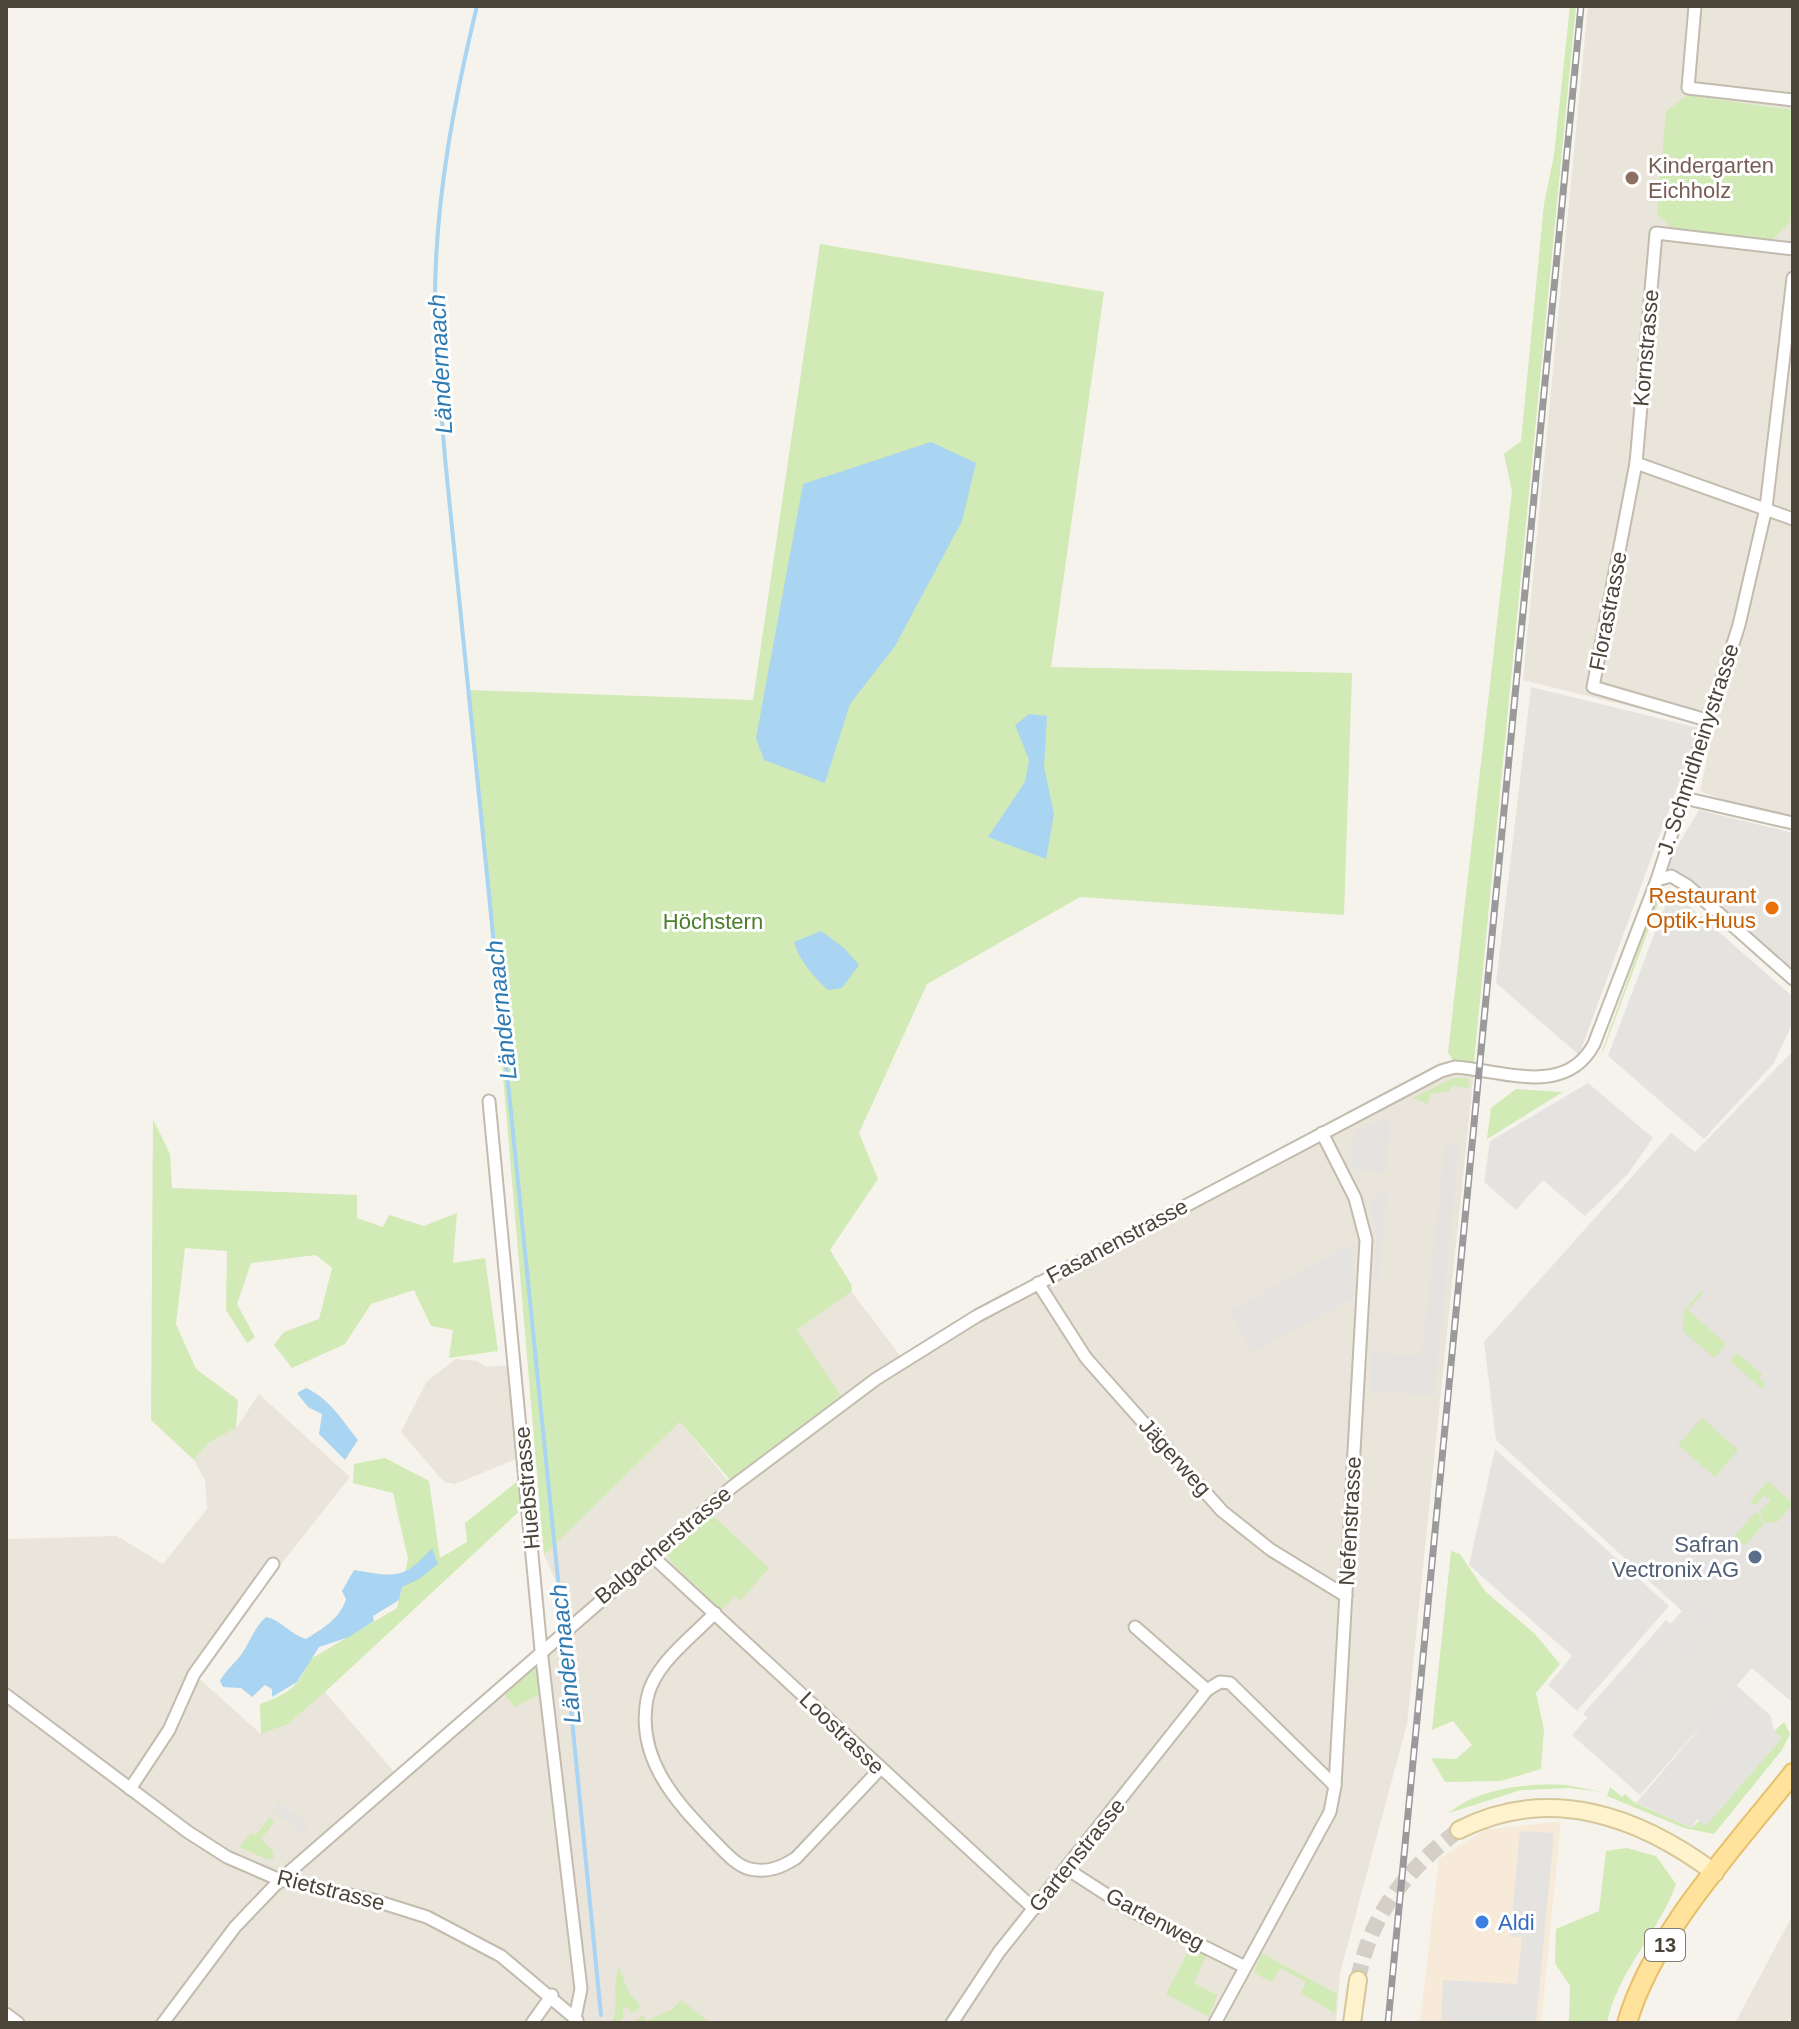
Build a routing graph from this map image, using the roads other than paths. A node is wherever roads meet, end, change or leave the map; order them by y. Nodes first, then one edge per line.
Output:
1 (1695, 6) edge
2 (1793, 100) edge
3 (1793, 249) edge
4 (1793, 278) edge
5 (1636, 463) junction
6 (1766, 508) junction
7 (1793, 519) edge
8 (1710, 721) junction
9 (1684, 798) junction
10 (1793, 823) edge
11 (1657, 880) junction
12 (1793, 979) edge
13 (489, 1101) dead end
14 (1322, 1133) junction
15 (1038, 1283) junction
16 (915, 1354) joint
17 (651, 1555) junction
18 (273, 1564) dead end
19 (1346, 1596) junction
20 (715, 1613) junction
21 (1135, 1627) dead end
22 (546, 1646) junction
23 (1207, 1690) junction
24 (6, 1695) edge
25 (880, 1769) junction
26 (1793, 1773) edge
27 (1335, 1786) junction
28 (130, 1789) junction
29 (1459, 1830) tunnel mouth
30 (1067, 1869) junction
31 (1715, 1873) junction
32 (280, 1880) junction
33 (1034, 1909) junction
34 (1245, 1967) junction
35 (1358, 1980) tunnel mouth
36 (552, 1995) junction
37 (6, 2014) edge
38 (577, 2020) edge
39 (18, 2023) edge
40 (163, 2023) edge
41 (532, 2023) edge
42 (952, 2023) edge
43 (1215, 2023) edge
44 (1352, 2023) edge
45 (1627, 2023) edge

1 - 2 street
3 - 5 street, Kornstrasse
4 - 6 street, J. Schmidheinystrasse
5 - 6 street
5 - 8 street, Florastrasse
6 - 7 street
6 - 8 street, J. Schmidheinystrasse
8 - 9 street, J. Schmidheinystrasse
9 - 10 street
9 - 11 street, J. Schmidheinystrasse
11 - 12 street
11 - 14 street, J. Schmidheinystrasse
13 - 22 street, Huebstrasse
14 - 15 street, Fasanenstrasse
14 - 19 street, Nefenstrasse
15 - 16 street, Fasanenstrasse
15 - 19 street, Jägerweg
16 - 17 street, Balgacherstrasse
17 - 20 street, Loostrasse
17 - 22 street, Balgacherstrasse
18 - 28 street
19 - 27 street, Nefenstrasse
20 - 25 street, Loostrasse
20 - 25 street
21 - 23 street
22 - 32 street, Balgacherstrasse
22 - 38 street, Huebstrasse
23 - 27 street
23 - 30 street, Gartenstrasse
24 - 28 street, Rietstrasse
25 - 33 street, Loostrasse
26 - 31 main road, 13
27 - 34 street, Nefenstrasse
28 - 32 street, Rietstrasse
29 - 31 main road
30 - 33 street, Gartenstrasse
30 - 34 street, Gartenweg
31 - 45 main road, 13
32 - 36 street, Rietstrasse
32 - 40 street, Balgacherstrasse
33 - 42 street, Gartenstrasse
34 - 43 street, Nefenstrasse
35 - 44 main road
36 - 38 street, Rietstrasse
36 - 41 street
37 - 39 street

